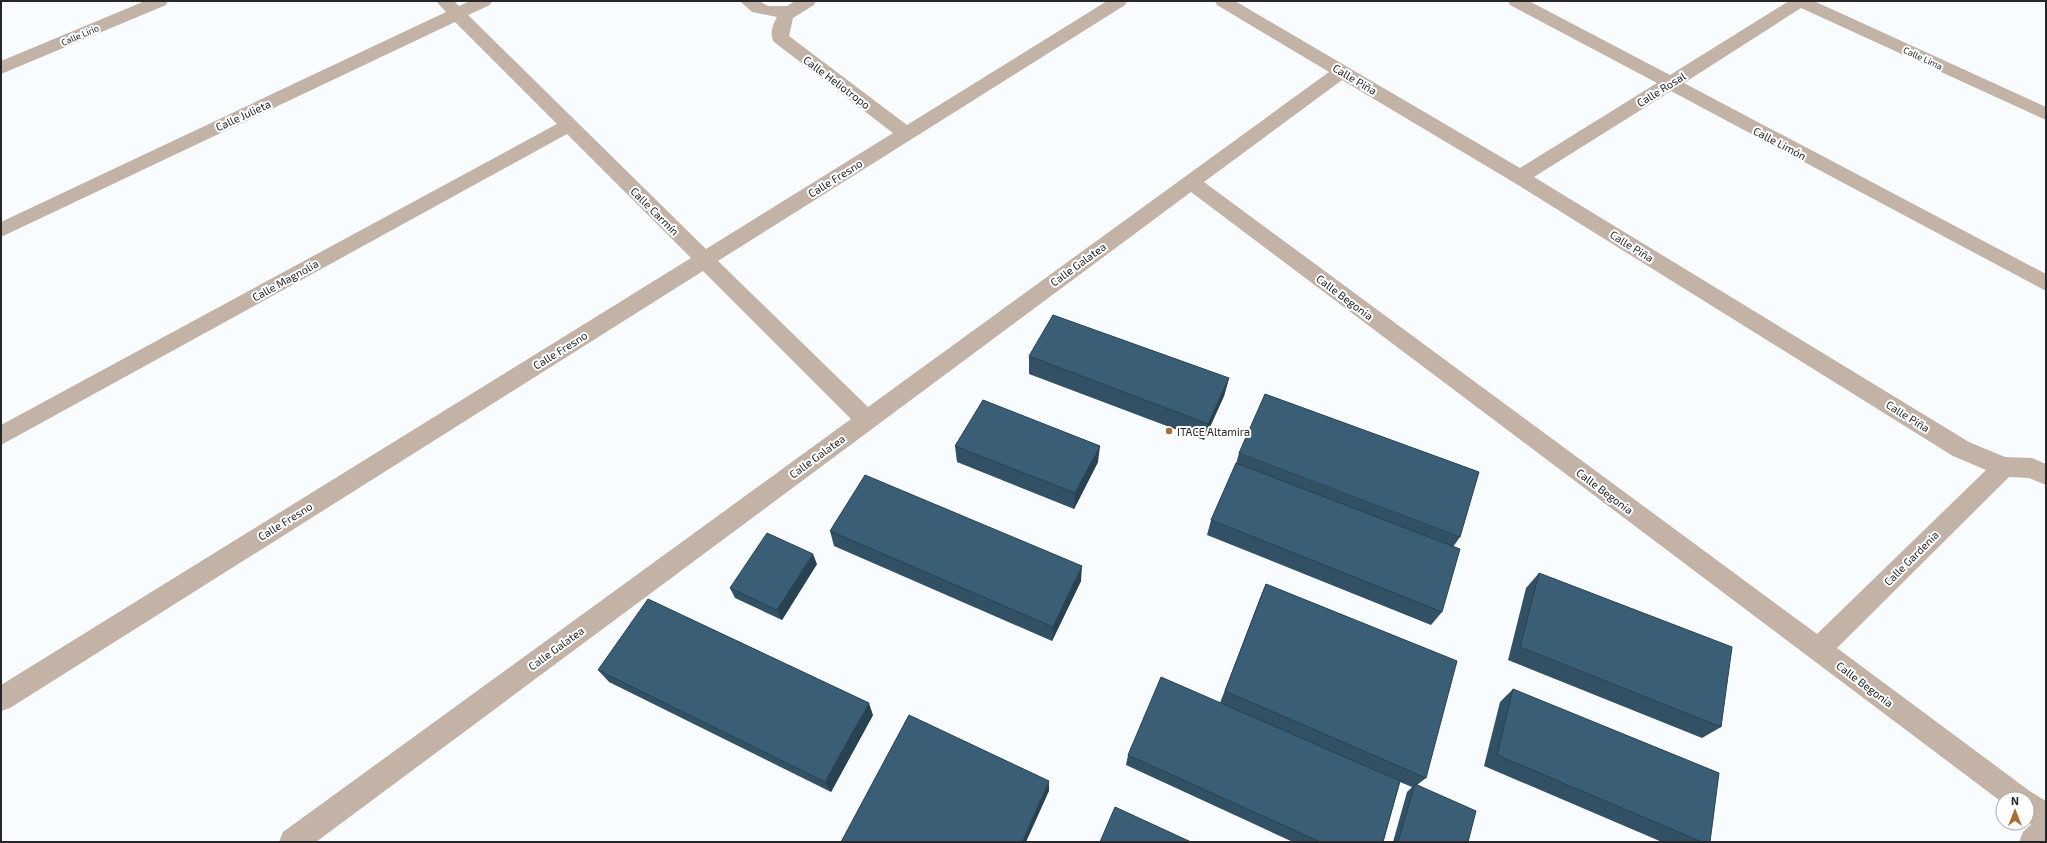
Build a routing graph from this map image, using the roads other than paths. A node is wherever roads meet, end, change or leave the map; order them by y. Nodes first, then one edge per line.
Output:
1 (160, 1) edge
2 (484, 1) edge
3 (748, 1) edge
4 (808, 1) edge
5 (1119, 1) edge
6 (1223, 1) edge
7 (1516, 1) edge
8 (1800, 1) edge
9 (450, 8) edge
10 (785, 18) junction
11 (1, 68) edge
12 (1342, 71) junction
13 (1669, 84) junction
14 (2046, 114) edge
15 (569, 125) junction
16 (906, 134) junction
17 (1520, 177) junction
18 (1190, 182) junction
19 (1, 230) edge
20 (704, 260) junction
21 (2046, 283) edge
22 (866, 420) junction
23 (1, 436) edge
24 (2004, 466) junction
25 (2041, 466) edge
26 (1819, 649) junction
27 (1, 699) edge
28 (2009, 791) edge
29 (2035, 810) edge
30 (2046, 818) edge
31 (2046, 828) edge
32 (293, 842) edge
33 (2033, 842) edge

1 - 11 street, Calle Lirio
2 - 9 street, Calle Julieta
3 - 10 street
4 - 10 street
5 - 16 street, Calle Fresno
6 - 12 street, Calle Piña
7 - 13 street, Calle Limón
8 - 13 street, Calle Rosal
8 - 14 street, Calle Lima
9 - 15 street, Calle Carmín
9 - 19 street, Calle Julieta
10 - 16 street, Calle Heliotropo
12 - 17 street, Calle Piña
12 - 18 street, Calle Galatea
13 - 17 street, Calle Rosal
13 - 21 street, Calle Limón
15 - 20 street, Calle Carmín
15 - 23 street, Calle Magnolia
16 - 20 street, Calle Fresno
17 - 24 street, Calle Piña
18 - 22 street, Calle Galatea
18 - 26 street, Calle Begonia
20 - 22 street, Calle Carmín
20 - 27 street, Calle Fresno
22 - 32 street, Calle Galatea
24 - 25 street, Calle Piña
24 - 26 street, Calle Gardenia
26 - 28 street, Calle Begonia
29 - 30 street
31 - 33 street

